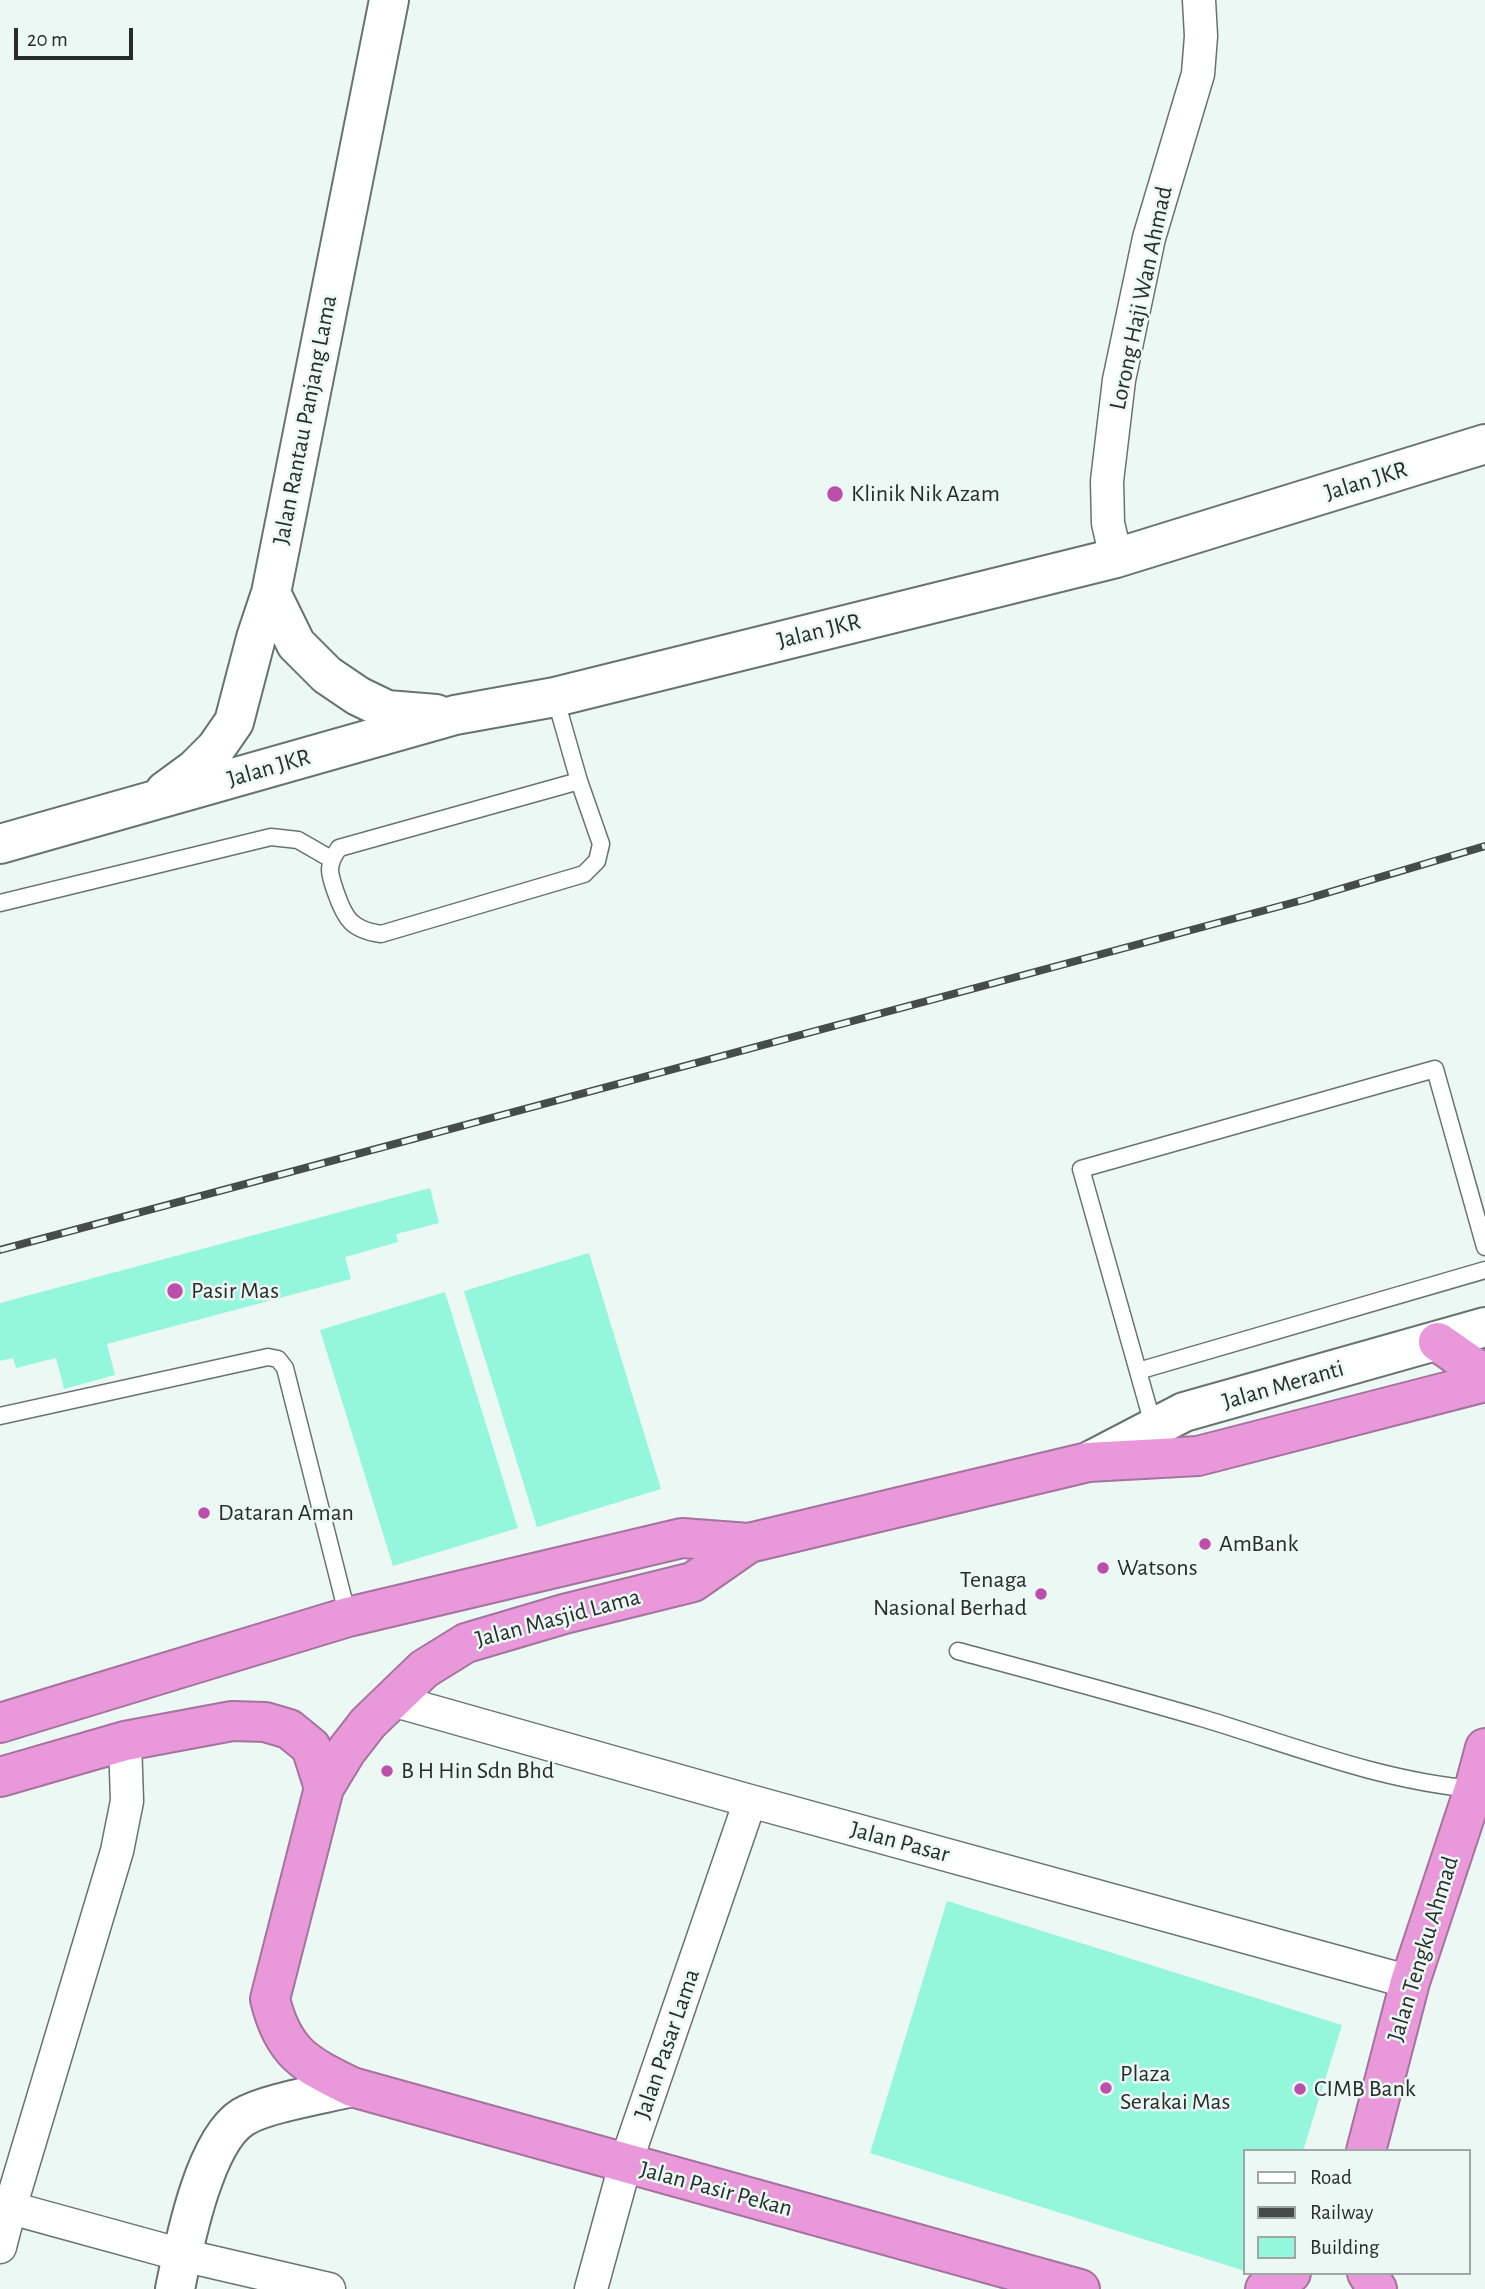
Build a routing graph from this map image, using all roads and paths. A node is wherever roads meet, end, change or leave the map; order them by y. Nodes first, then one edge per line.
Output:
1 (389, 0) edge
2 (1199, 0) edge
3 (1485, 444) edge
4 (1116, 558) junction
5 (271, 593) junction
6 (555, 696) junction
7 (455, 715) junction
8 (579, 781) junction
9 (149, 803) junction
10 (0, 844) edge
11 (331, 859) junction
12 (0, 903) edge
13 (1485, 1247) edge
14 (1485, 1270) edge
15 (1485, 1327) edge
16 (1438, 1342) junction
17 (1138, 1371) junction
18 (1485, 1375) edge
19 (1485, 1382) edge
20 (0, 1416) edge
21 (1154, 1428) junction
22 (1088, 1462) junction
23 (749, 1543) junction
24 (348, 1617) junction
25 (958, 1651) dead end
26 (392, 1700) junction
27 (0, 1723) edge
28 (125, 1741) junction
29 (1485, 1748) edge
30 (0, 1777) edge
31 (324, 1788) junction
32 (1479, 1791) edge
33 (750, 1801) junction
34 (1410, 1982) junction
35 (352, 2087) junction
36 (1367, 2149) edge
37 (625, 2165) junction
38 (5, 2206) edge
39 (0, 2247) edge
40 (179, 2272) edge
41 (1288, 2275) edge
42 (329, 2289) edge
43 (591, 2289) edge
44 (1080, 2289) edge
45 (1265, 2289) edge

1 - 5 street, Jalan Rantau Panjang Lama
2 - 4 street, Lorong Haji Wan Ahmad
3 - 4 street, Jalan JKR
4 - 6 street, Jalan JKR
5 - 7 street
5 - 9 street, Jalan Rantau Panjang Lama
6 - 7 street, Jalan JKR
6 - 8 lane
7 - 9 street, Jalan JKR
8 - 11 lane
8 - 11 lane
9 - 10 street, Jalan JKR
11 - 12 lane
13 - 17 lane
14 - 17 lane
15 - 16 street, Jalan Meranti
16 - 18 highway
16 - 21 street, Jalan Meranti
17 - 21 lane
19 - 22 highway, Jalan Masjid Lama
20 - 24 lane
21 - 22 street, Jalan Meranti
22 - 23 highway, Jalan Masjid Lama
23 - 24 highway, Jalan Masjid Lama
23 - 26 highway, Jalan Masjid Lama
24 - 27 highway, Jalan Masjid Lama
25 - 32 lane
26 - 31 highway, Jalan Masjid Lama
26 - 33 street, Jalan Pasar
28 - 30 highway
28 - 31 highway
28 - 38 street
29 - 32 highway, Jalan Tengku Ahmad
31 - 35 highway, Jalan Pasir Pekan
32 - 34 highway, Jalan Tengku Ahmad
33 - 34 street, Jalan Pasar
33 - 37 street, Jalan Pasar Lama
34 - 36 highway, Jalan Tengku Ahmad
35 - 37 highway, Jalan Pasir Pekan
35 - 40 street
37 - 43 street, Jalan Pasar Lama
37 - 44 highway, Jalan Pasir Pekan
38 - 39 street
38 - 40 street
40 - 42 street
41 - 45 highway

